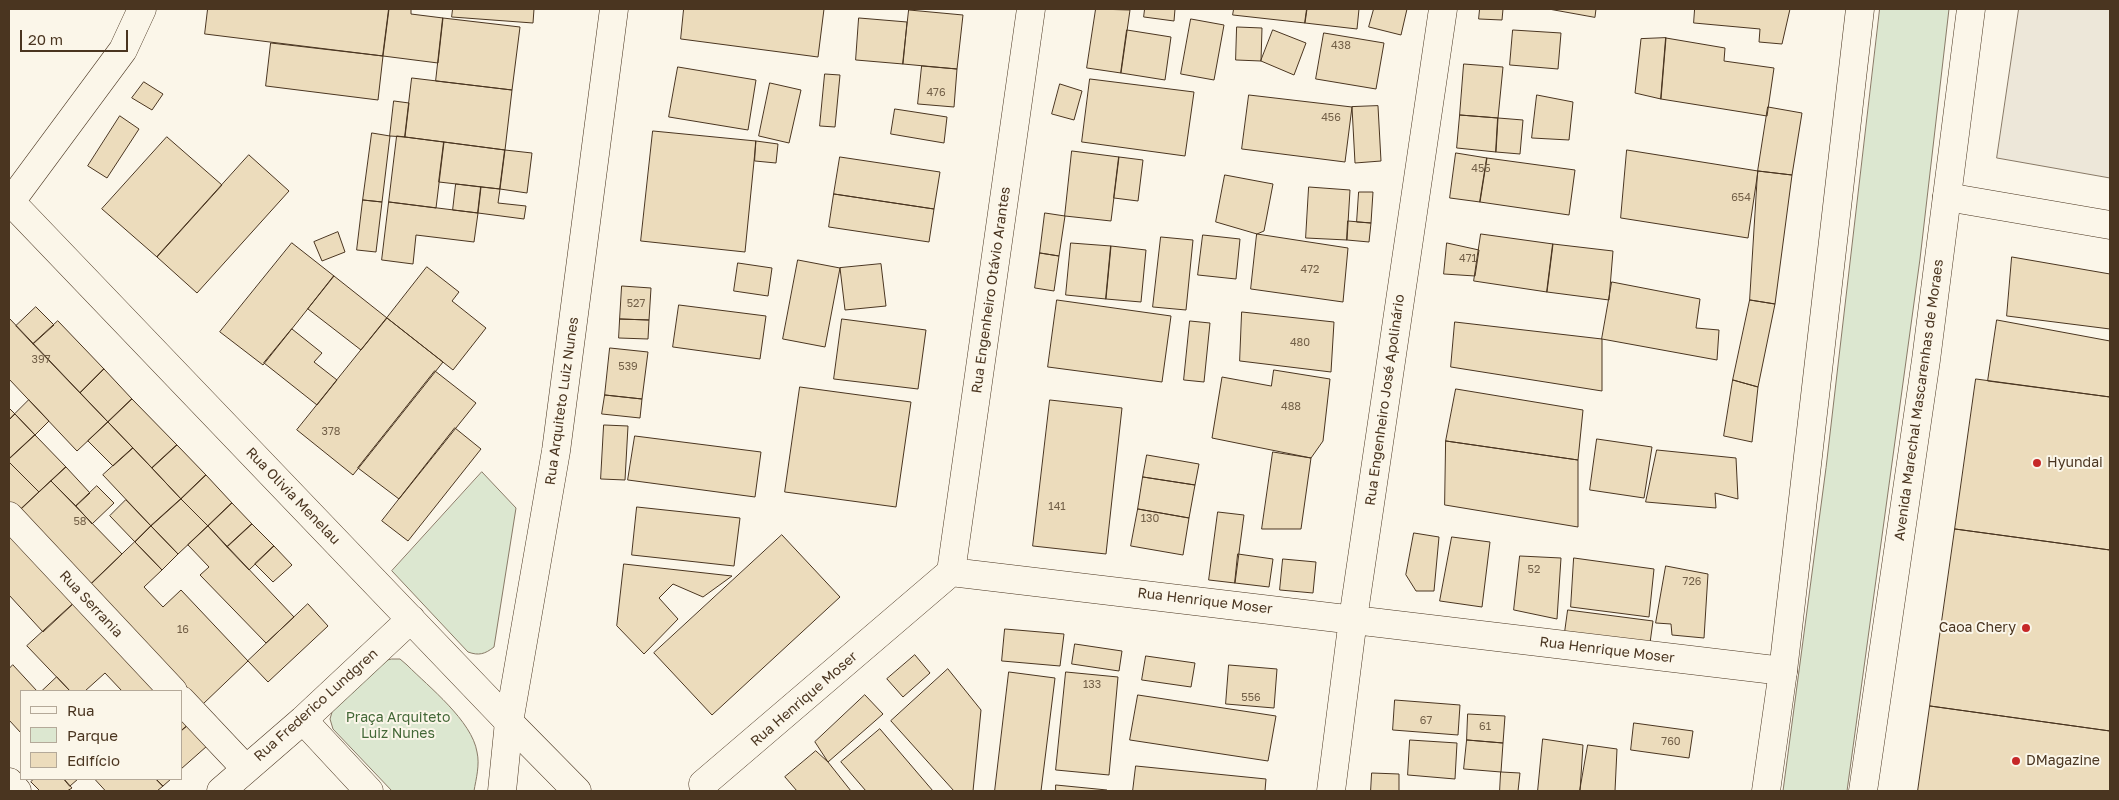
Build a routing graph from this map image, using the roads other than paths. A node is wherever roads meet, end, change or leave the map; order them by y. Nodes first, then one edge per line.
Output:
1 (142, 9) edge
2 (614, 9) edge
3 (1031, 9) edge
4 (1443, 9) edge
5 (1860, 9) edge
6 (1971, 9) edge
7 (1947, 197) junction
8 (9, 202) edge
9 (2110, 224) edge
10 (9, 516) edge
11 (951, 572) junction
12 (1353, 618) junction
13 (411, 619) junction
14 (1783, 671) junction
15 (172, 690) edge
16 (182, 701) edge
17 (303, 720) junction
18 (508, 722) junction
19 (246, 769) junction
20 (9, 782) edge
21 (703, 784) dead end
22 (17, 791) edge
23 (221, 791) edge
24 (369, 791) edge
25 (502, 791) edge
26 (577, 791) edge
27 (1331, 791) edge
28 (1766, 791) edge
29 (1863, 791) edge

1 - 8 main road
2 - 18 main road, Rua Arquiteto Luiz Nunes
3 - 11 main road, Rua Engenheiro Otávio Arantes
4 - 12 main road, Rua Engenheiro José Apolinário
5 - 14 main road
6 - 7 main road, Avenida Marechal Mascarenhas de Moraes
7 - 9 main road
7 - 29 main road, Avenida Marechal Mascarenhas de Moraes
8 - 13 main road, Rua Olivia Menelau
10 - 15 main road, Rua Serrania
11 - 12 main road, Rua Henrique Moser
11 - 21 main road, Rua Henrique Moser
12 - 14 main road, Rua Henrique Moser
12 - 27 main road, Rua Engenheiro José Apolinário
13 - 17 main road, Rua Frederico Lundgren
13 - 18 main road, Rua Olivia Menelau
14 - 28 main road
16 - 19 main road
17 - 19 main road, Rua Frederico Lundgren
17 - 24 main road
18 - 25 main road, Rua Arquiteto Luiz Nunes
18 - 26 main road, Rua Olivia Menelau
19 - 23 main road, Rua Frederico Lundgren
20 - 22 main road

